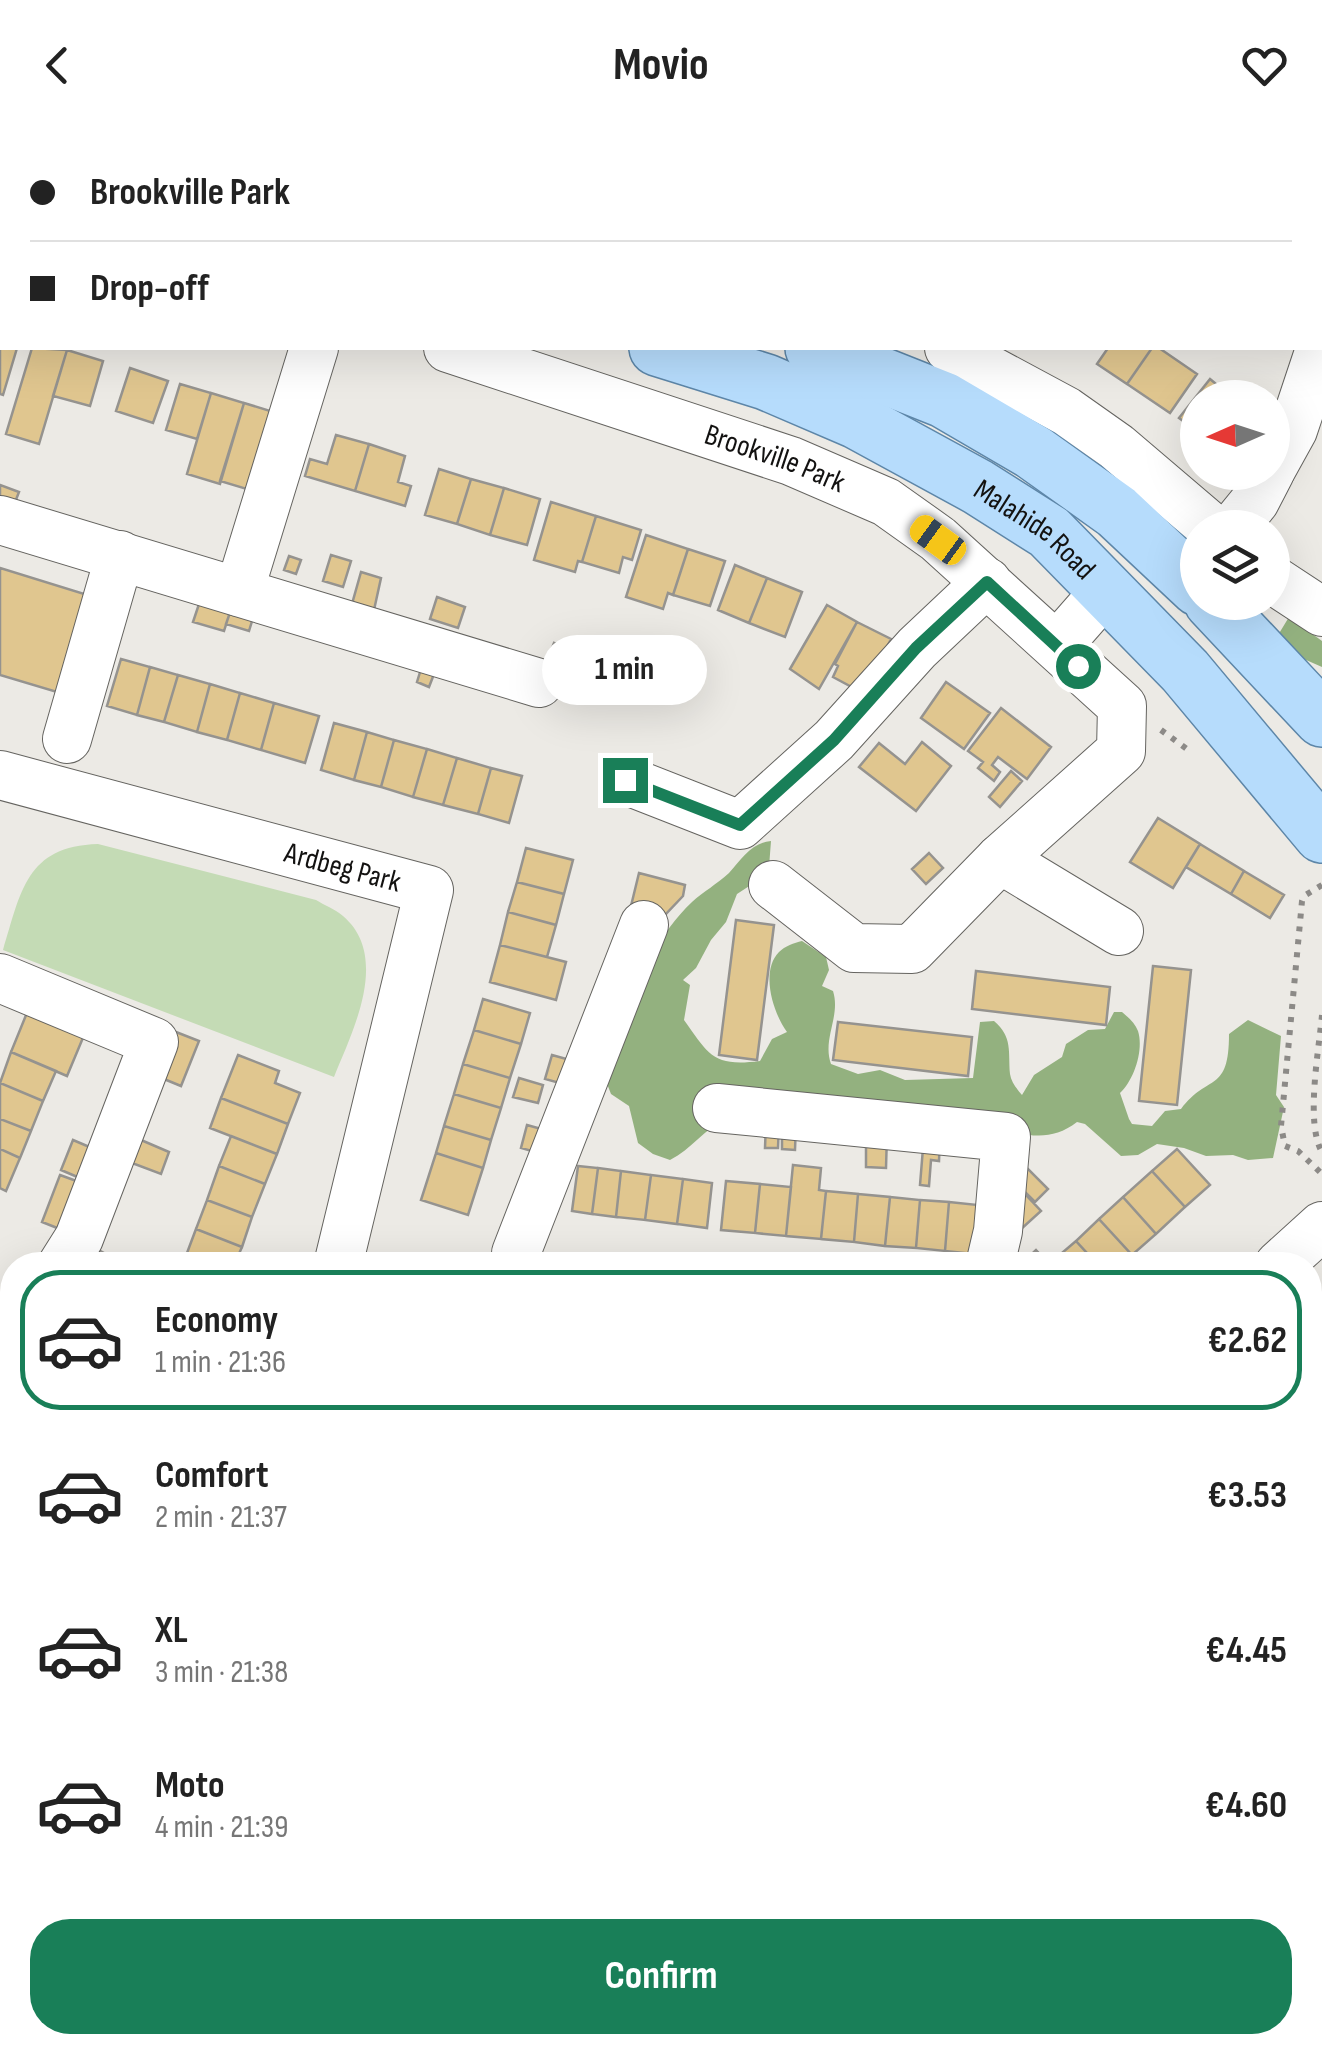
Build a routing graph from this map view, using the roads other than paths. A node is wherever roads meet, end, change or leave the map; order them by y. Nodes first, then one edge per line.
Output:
1 (313, 350) edge
2 (454, 350) edge
3 (664, 350) edge
4 (818, 350) edge
5 (953, 350) edge
6 (1321, 350) edge
7 (1311, 412) edge
8 (1290, 435) edge
9 (1191, 510) edge
10 (0, 520) edge
11 (120, 555) junction
12 (1180, 571) edge
13 (987, 582) junction
14 (1108, 588) junction
15 (1290, 591) edge
16 (239, 592) junction
17 (1322, 612) edge
18 (1229, 620) edge
19 (1057, 646) junction
20 (539, 683) dead end
21 (1322, 719) edge
22 (67, 739) dead end
23 (1, 780) edge
24 (625, 780) dead end
25 (1322, 835) edge
26 (1000, 858) junction
27 (773, 886) dead end
28 (644, 925) dead end
29 (1119, 931) dead end
30 (0, 978) edge
31 (718, 1108) dead end
32 (1320, 1232) edge
33 (70, 1252) edge
34 (345, 1252) edge
35 (516, 1252) edge
36 (993, 1252) edge
37 (1295, 1252) edge

1 - 16 street
2 - 13 street, Brookville Park
3 - 14 main road, Malahide Road
4 - 12 main road, Malahide Road
5 - 9 street
6 - 7 street
7 - 8 street
10 - 11 street
11 - 16 street
11 - 22 street
13 - 19 street, Brookville Park
13 - 24 street
14 - 19 street
14 - 25 main road, Malahide Road
15 - 17 street
16 - 20 street
18 - 21 main road
19 - 26 street, Brookville Park
23 - 34 street, Ardbeg Park
26 - 27 street
26 - 29 street
28 - 35 street
30 - 33 street
31 - 36 street
32 - 37 street

